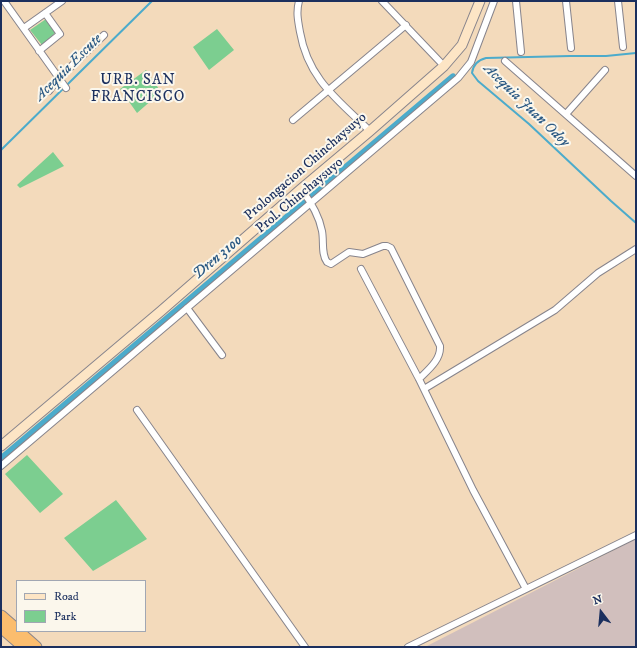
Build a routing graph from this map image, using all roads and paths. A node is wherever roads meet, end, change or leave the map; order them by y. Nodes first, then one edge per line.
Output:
1 (4, 1) edge
2 (62, 1) edge
3 (299, 1) edge
4 (382, 1) edge
5 (480, 1) edge
6 (494, 1) edge
7 (516, 1) edge
8 (566, 1) edge
9 (618, 1) edge
10 (45, 13) junction
11 (406, 25) junction
12 (24, 28) junction
13 (104, 35) dead end
14 (623, 47) dead end
15 (571, 48) dead end
16 (39, 51) junction
17 (521, 52) dead end
18 (505, 61) dead end
19 (444, 66) junction
20 (605, 70) dead end
21 (59, 78) junction
22 (64, 86) dead end
23 (49, 91) dead end
24 (328, 91) junction
25 (566, 114) junction
26 (293, 120) dead end
27 (370, 131) junction
28 (636, 176) edge
29 (303, 191) junction
30 (311, 201) junction
31 (636, 249) edge
32 (360, 269) dead end
33 (187, 308) junction
34 (222, 355) dead end
35 (419, 380) junction
36 (424, 389) junction
37 (137, 410) dead end
38 (1, 446) edge
39 (1, 466) edge
40 (636, 535) edge
41 (526, 589) junction
42 (1, 616) edge
43 (1, 627) edge
44 (16, 628) edge
45 (20, 632) edge
46 (24, 647) edge
47 (36, 647) edge
48 (305, 647) edge
49 (408, 647) edge

1 - 12 street
2 - 10 street
3 - 24 street
4 - 11 street
5 - 19 street, Prolongacion Chinchaysuyo
6 - 30 street, Prol. Chinchaysuyo
7 - 17 street
8 - 15 street
9 - 14 street
10 - 12 street
10 - 16 street
11 - 19 street
11 - 24 street
12 - 16 street
13 - 21 street
16 - 21 street
18 - 25 street
19 - 27 street, Prolongacion Chinchaysuyo
20 - 25 street
21 - 22 street
21 - 23 street
24 - 26 street
24 - 27 street
25 - 28 street
27 - 29 street, Prolongacion Chinchaysuyo
29 - 30 street
29 - 38 street, Prolongacion Chinchaysuyo
30 - 33 street, Prol. Chinchaysuyo
30 - 35 street
31 - 36 street
32 - 35 street
33 - 34 street
33 - 39 street, Prol. Chinchaysuyo
35 - 36 street
36 - 41 street
37 - 48 street
40 - 41 street
41 - 49 street
42 - 44 highway
43 - 46 highway
45 - 47 highway

